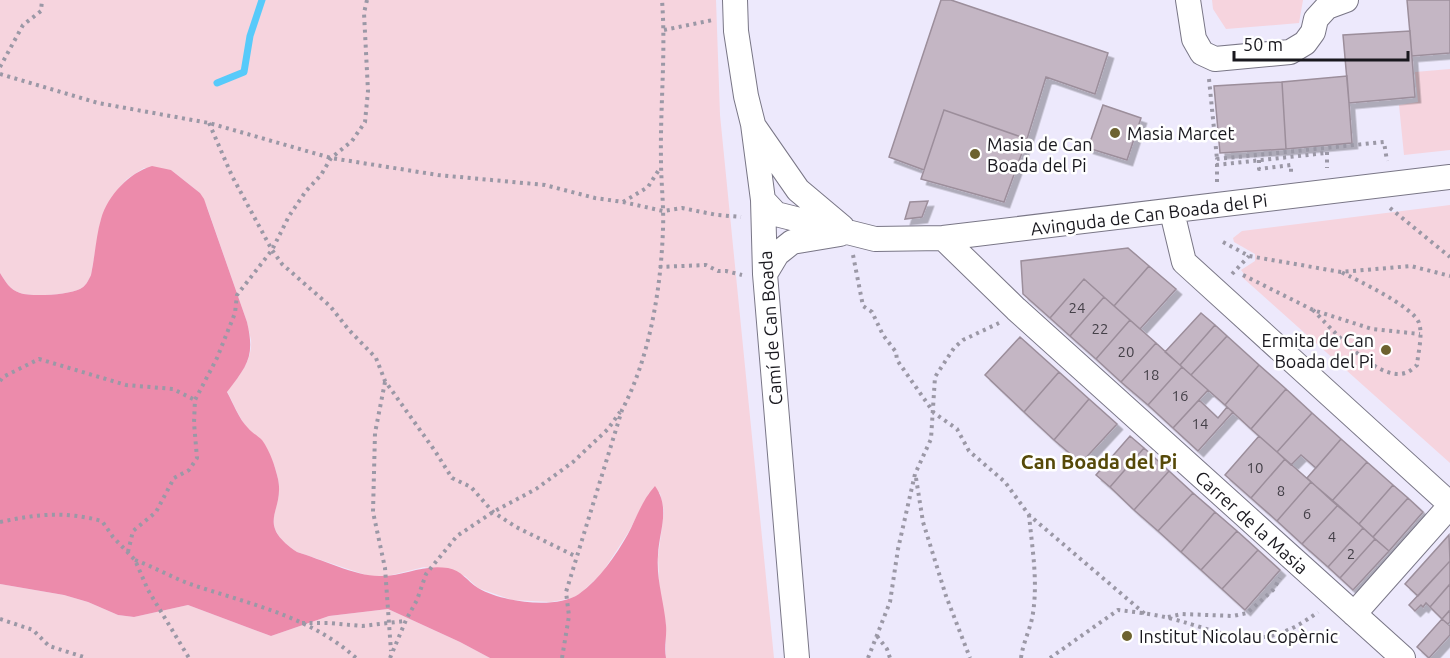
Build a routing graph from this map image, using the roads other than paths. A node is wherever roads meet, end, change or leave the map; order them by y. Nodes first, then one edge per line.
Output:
1 (1188, 0) edge
2 (1346, 0) edge
3 (728, 9) edge
4 (753, 124) junction
5 (1450, 177) edge
6 (798, 190) junction
7 (755, 209) junction
8 (1172, 212) junction
9 (943, 238) junction
10 (850, 242) junction
11 (758, 274) junction
12 (1450, 505) edge
13 (1354, 614) junction
14 (797, 658) edge
15 (1403, 658) edge

1 - 2 street
3 - 4 street, Camí de Can Boada
4 - 6 street
4 - 7 street, Camí de Can Boada
5 - 8 street, Avinguda de Can Boada del Pi
6 - 7 street
6 - 10 street
7 - 10 street, Avinguda de Can Boada del Pi
7 - 11 street, Camí de Can Boada
8 - 9 street, Avinguda de Can Boada del Pi
8 - 12 street
9 - 10 street, Avinguda de Can Boada del Pi
9 - 13 street, Carrer de la Masia
10 - 11 street
11 - 14 street, Camí de Can Boada
12 - 13 street
13 - 15 street, Carrer de la Masia

